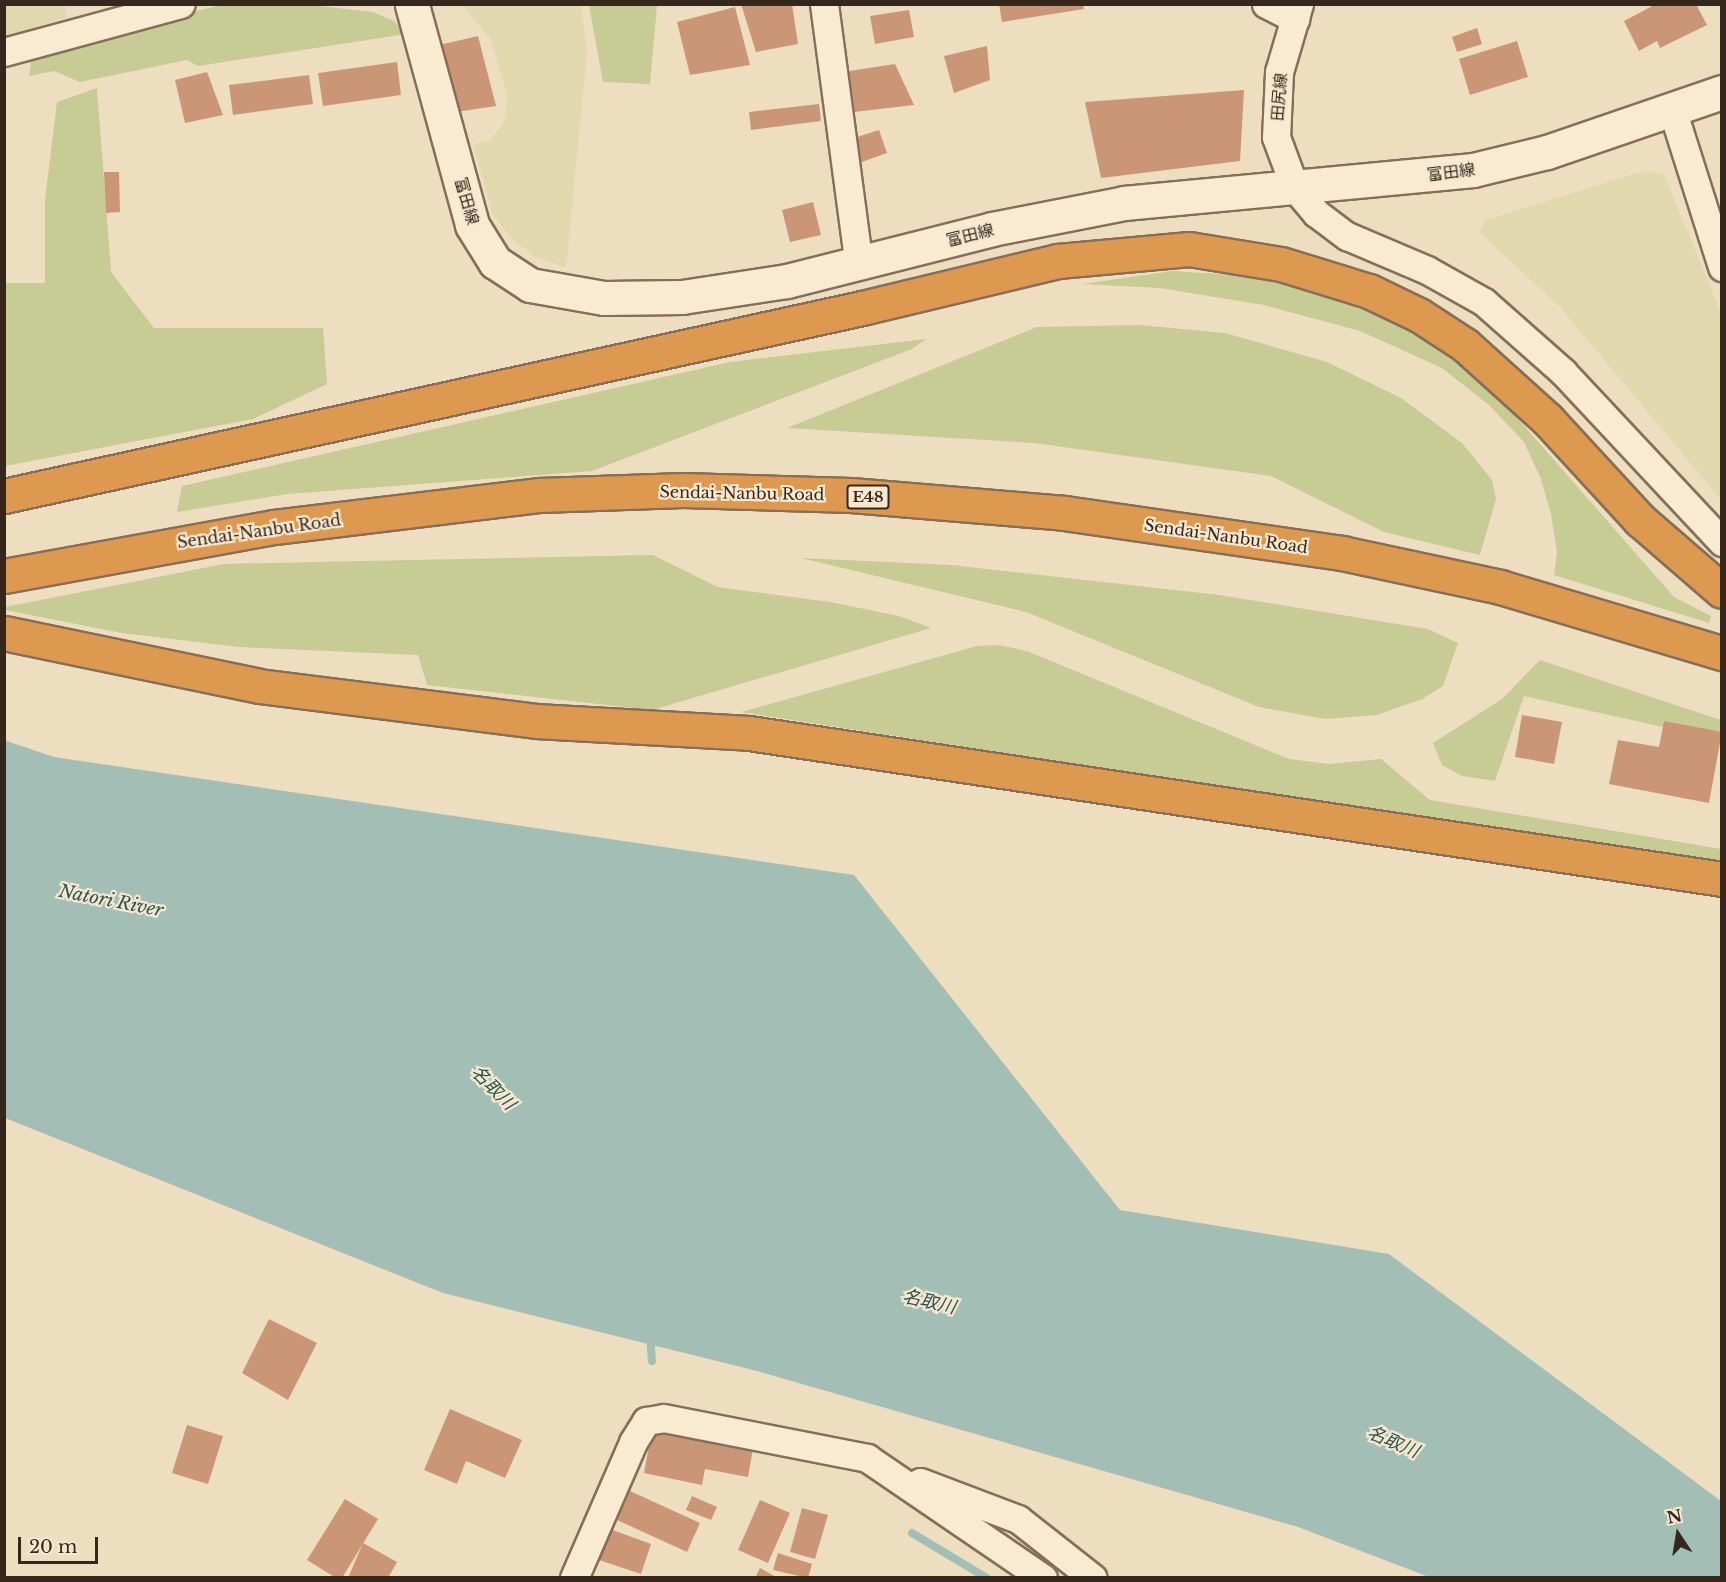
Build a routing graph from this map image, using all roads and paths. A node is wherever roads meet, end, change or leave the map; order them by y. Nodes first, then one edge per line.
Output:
1 (181, 4) edge
2 (405, 4) edge
3 (824, 4) edge
4 (1266, 4) edge
5 (412, 5) edge
6 (1297, 12) edge
7 (4, 52) edge
8 (1722, 92) edge
9 (1672, 109) junction
10 (1295, 188) junction
11 (859, 265) junction
12 (1722, 267) edge
13 (4, 496) edge
14 (1722, 542) edge
15 (4, 576) edge
16 (1722, 591) edge
17 (4, 633) edge
18 (1722, 653) edge
19 (1722, 879) edge
20 (877, 1465) junction
21 (574, 1578) edge
22 (1043, 1578) edge
23 (1093, 1578) edge

1 - 7 street
2 - 5 street, 富田線
3 - 11 street
4 - 6 street
5 - 11 street, 富田線
6 - 10 street, 田尻線
8 - 9 street, 富田線
9 - 10 street, 富田線
9 - 12 street
10 - 11 street, 富田線
10 - 14 street, 田尻線
13 - 16 highway
15 - 18 highway, Sendai-Nanbu Road / E48
17 - 19 highway
20 - 21 street
20 - 22 street
20 - 23 street

